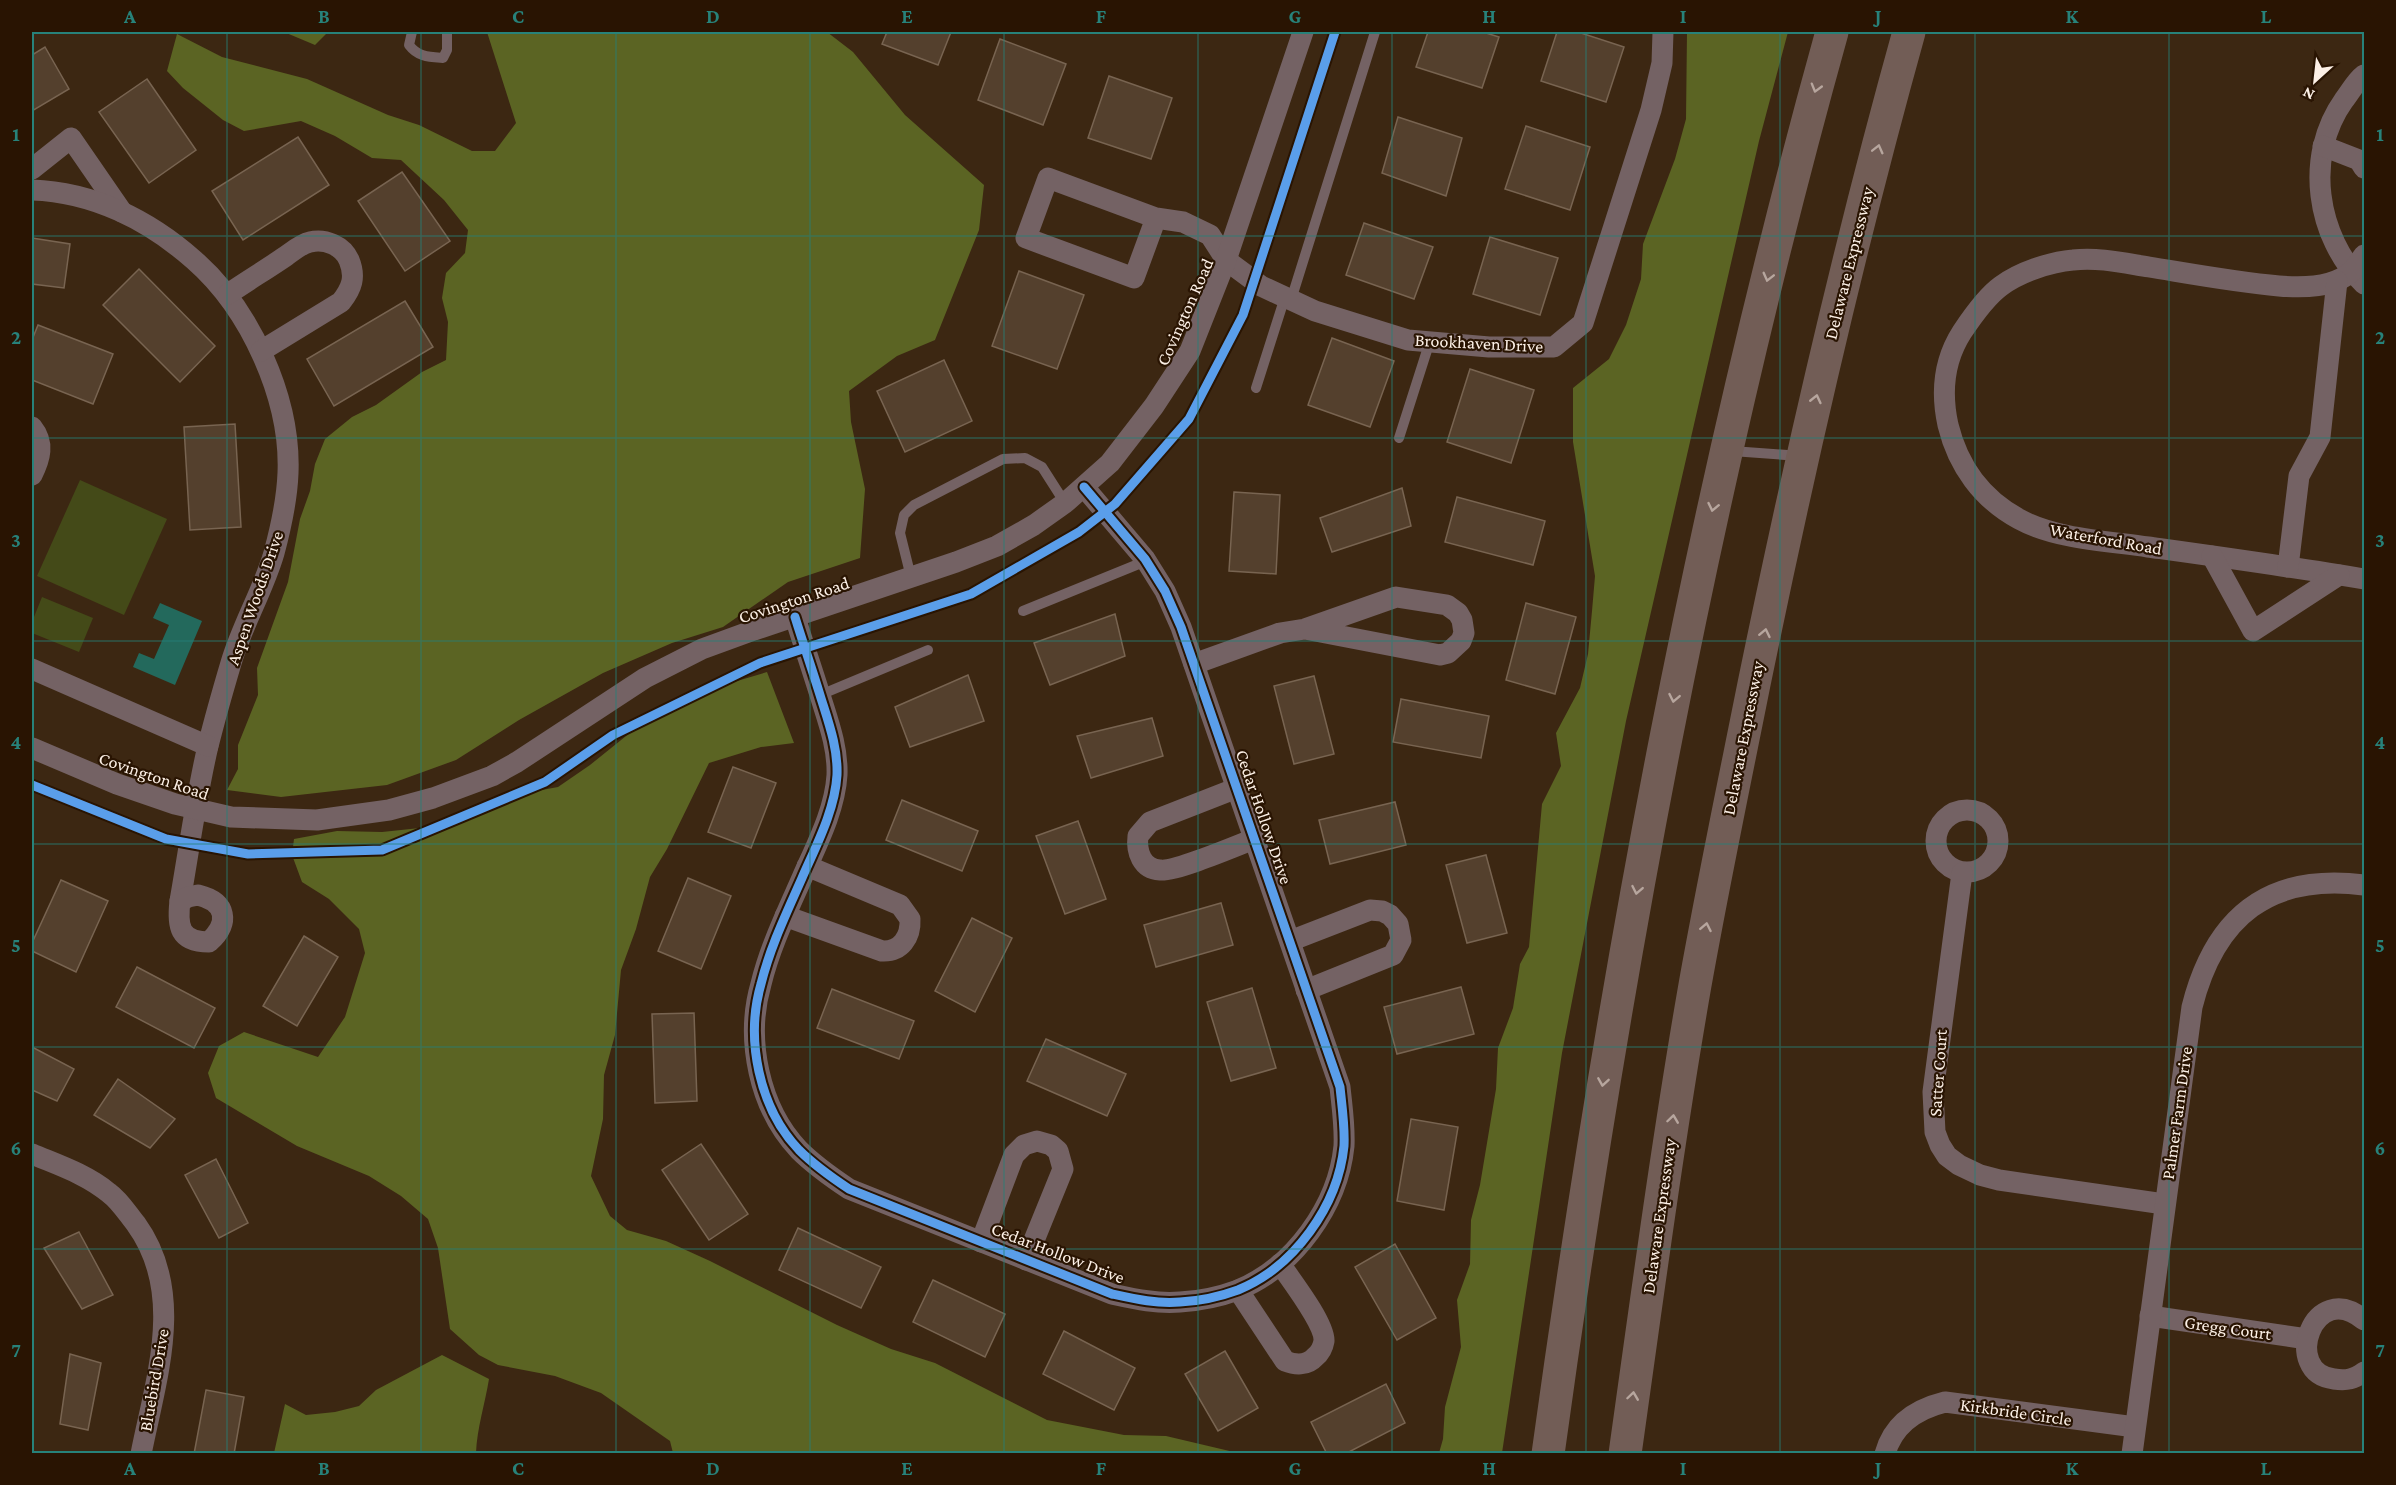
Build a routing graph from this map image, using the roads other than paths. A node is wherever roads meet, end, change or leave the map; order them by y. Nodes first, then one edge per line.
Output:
1 (412, 32) edge
2 (447, 32) edge
3 (1303, 32) edge
4 (1375, 32) edge
5 (1663, 32) edge
6 (1832, 32) edge
7 (1909, 32) edge
8 (2364, 75) edge
9 (2323, 146) junction
10 (2364, 168) edge
11 (32, 169) edge
12 (32, 190) edge
13 (122, 212) junction
14 (1156, 218) junction
15 (2364, 255) edge
16 (1226, 260) junction
17 (2351, 279) edge
18 (228, 294) junction
19 (1288, 298) junction
20 (1430, 341) junction
21 (261, 351) junction
22 (1256, 388) dead end
23 (32, 427) edge
24 (1399, 438) dead end
25 (1725, 450) junction
26 (1803, 456) junction
27 (32, 475) edge
28 (1084, 487) junction
29 (1065, 503) junction
30 (2212, 556) junction
31 (1146, 561) junction
32 (2288, 567) junction
33 (2339, 575) junction
34 (911, 577) junction
35 (2364, 579) edge
36 (1023, 611) dead end
37 (795, 617) junction
38 (1305, 629) junction
39 (928, 650) dead end
40 (1194, 664) junction
41 (32, 669) edge
42 (820, 695) junction
43 (208, 746) junction
44 (32, 748) edge
45 (1237, 788) junction
46 (197, 810) junction
47 (1254, 839) junction
48 (807, 866) junction
49 (1962, 873) dead end
50 (2364, 885) edge
51 (180, 902) dead end
52 (785, 916) junction
53 (1290, 941) junction
54 (1306, 990) junction
55 (32, 1154) edge
56 (2164, 1204) junction
57 (981, 1242) junction
58 (1026, 1260) junction
59 (1280, 1264) junction
60 (1238, 1290) junction
61 (2150, 1316) junction
62 (2364, 1320) edge
63 (2307, 1339) junction
64 (2364, 1372) edge
65 (2135, 1427) junction
66 (141, 1454) edge
67 (1548, 1454) edge
68 (1625, 1454) edge
69 (1885, 1454) edge
70 (2132, 1454) edge

1 - 2 lane
3 - 16 street, Covington Road
4 - 19 lane
5 - 20 street, Brookhaven Drive
6 -> 25 highway
26 -> 7 highway, Delaware Expressway
8 - 9 street
9 - 10 street
9 - 17 street
11 - 13 street, Aspen Woods Drive
12 - 13 street, Aspen Woods Drive
13 - 18 street, Aspen Woods Drive
14 - 14 street
14 - 16 street
15 - 17 street
16 - 19 street, Brookhaven Drive
16 - 28 street, Covington Road
17 - 30 street, Waterford Road
17 - 32 street
18 - 21 street, Aspen Woods Drive
18 - 21 street
19 - 20 street, Brookhaven Drive
19 - 22 lane
20 - 24 lane
21 - 43 street, Aspen Woods Drive
23 - 27 street
25 - 26 lane
25 -> 67 highway
68 -> 26 highway, Delaware Expressway
28 - 29 street, Covington Road
28 - 31 street, Cedar Hollow Drive
29 - 34 street, Covington Road
29 - 34 lane
30 - 32 street, Waterford Road
30 - 33 street
31 - 36 lane
31 - 40 street, Cedar Hollow Drive
32 - 33 street, Waterford Road
33 - 35 street, Waterford Road
34 - 37 street, Covington Road
37 - 42 street, Cedar Hollow Drive
37 - 46 street, Covington Road
38 - 38 street
38 - 40 street
39 - 42 lane
40 - 45 street, Cedar Hollow Drive
41 - 43 street
42 - 48 street, Cedar Hollow Drive
43 - 46 street, Aspen Woods Drive
44 - 46 street, Covington Road
45 - 47 street, Cedar Hollow Drive
45 - 47 street, Cedar Hollow Drive
46 - 51 street, Covington Road
47 - 53 street, Cedar Hollow Drive
48 - 52 street, Cedar Hollow Drive
48 - 52 street
49 - 56 street, Satter Court
50 - 56 street, Palmer Farm Drive
52 - 57 street, Cedar Hollow Drive
53 - 54 street, Cedar Hollow Drive
53 - 54 street
54 - 59 street, Cedar Hollow Drive
55 - 66 street, Bluebird Drive
56 - 61 street, Palmer Farm Drive
57 - 58 street, Cedar Hollow Drive
57 - 58 street, Cedar Hollow Drive
58 - 60 street, Cedar Hollow Drive
59 - 60 street, Cedar Hollow Drive
59 - 60 street
61 - 63 street, Gregg Court
61 - 65 street, Palmer Farm Drive
62 - 63 street
63 - 64 street
65 - 69 street, Kirkbride Circle
65 - 70 street, Palmer Farm Drive

